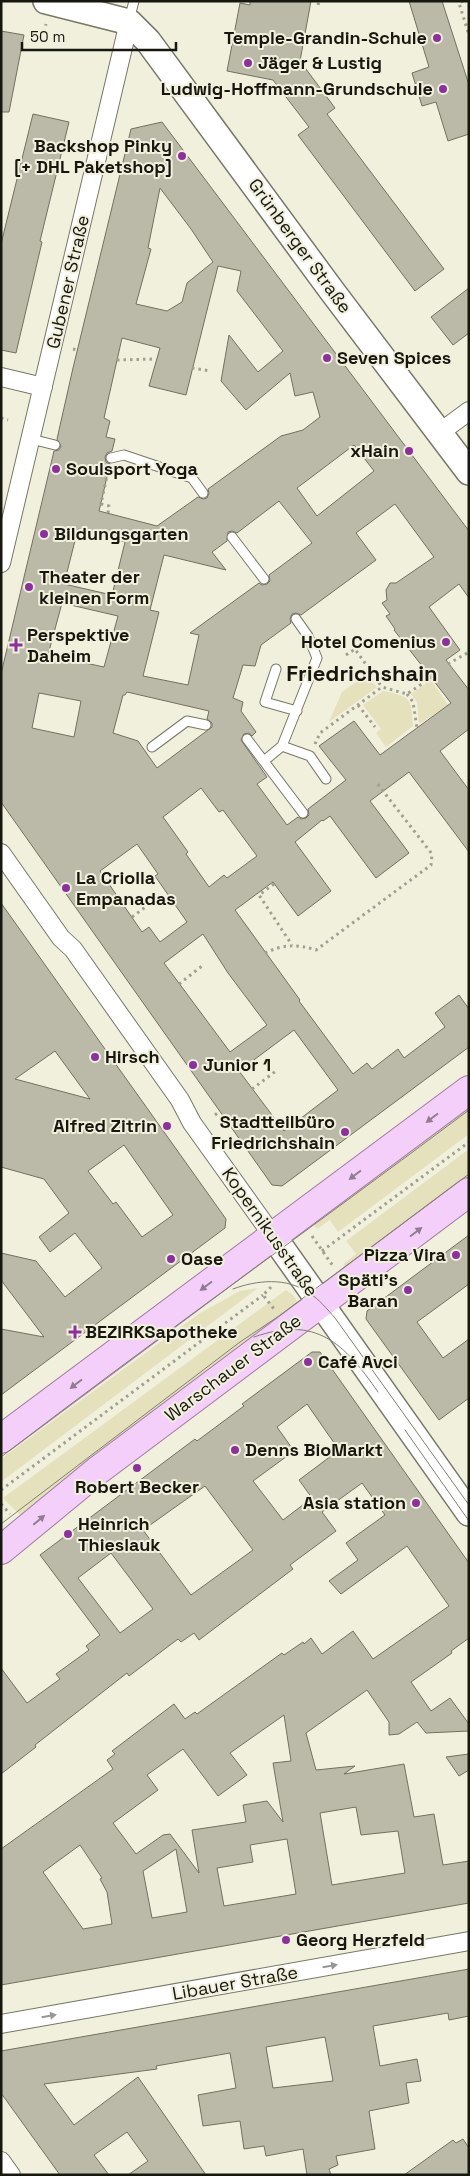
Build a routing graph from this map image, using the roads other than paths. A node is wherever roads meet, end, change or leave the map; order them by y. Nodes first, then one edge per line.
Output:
1 (132, 11) edge
2 (46, 13) edge
3 (1, 377) edge
4 (44, 387) junction
5 (469, 411) edge
6 (439, 433) junction
7 (31, 439) junction
8 (56, 445) dead end
9 (111, 458) road end
10 (469, 472) edge
11 (203, 493) dead end
12 (232, 537) dead end
13 (1, 564) edge
14 (264, 579) dead end
15 (296, 619) dead end
16 (276, 669) dead end
17 (297, 711) junction
18 (206, 725) dead end
19 (247, 739) dead end
20 (282, 746) junction
21 (152, 747) dead end
22 (264, 761) junction
23 (326, 779) dead end
24 (303, 812) dead end
25 (1, 853) edge
26 (469, 1090) edge
27 (469, 1192) edge
28 (273, 1236) junction
29 (320, 1303) junction
30 (1, 1439) edge
31 (469, 1513) edge
32 (1, 1550) edge
33 (469, 1941) edge
34 (1, 2024) edge
35 (1, 2161) edge
36 (11, 2175) edge

1 - 2 street
1 - 4 street, Gubener Straße
1 - 6 street, Grünberger Straße
3 - 4 street
4 - 7 street, Gubener Straße
5 - 6 street
6 - 10 street, Grünberger Straße
7 - 8 lane
7 - 13 street, Gubener Straße
9 - 11 lane
12 - 14 lane
15 - 17 lane
16 - 17 lane
17 - 20 lane
18 - 21 lane
19 - 22 lane
20 - 22 lane
20 - 23 lane
22 - 24 lane
25 - 28 street, Kopernikusstraße
26 -> 28 main road
29 -> 27 main road, Warschauer Straße
28 - 29 street, Kopernikusstraße
28 -> 30 main road
29 - 31 street, Kopernikusstraße
32 -> 29 main road, Warschauer Straße
34 -> 33 street, Libauer Straße
35 - 36 street

